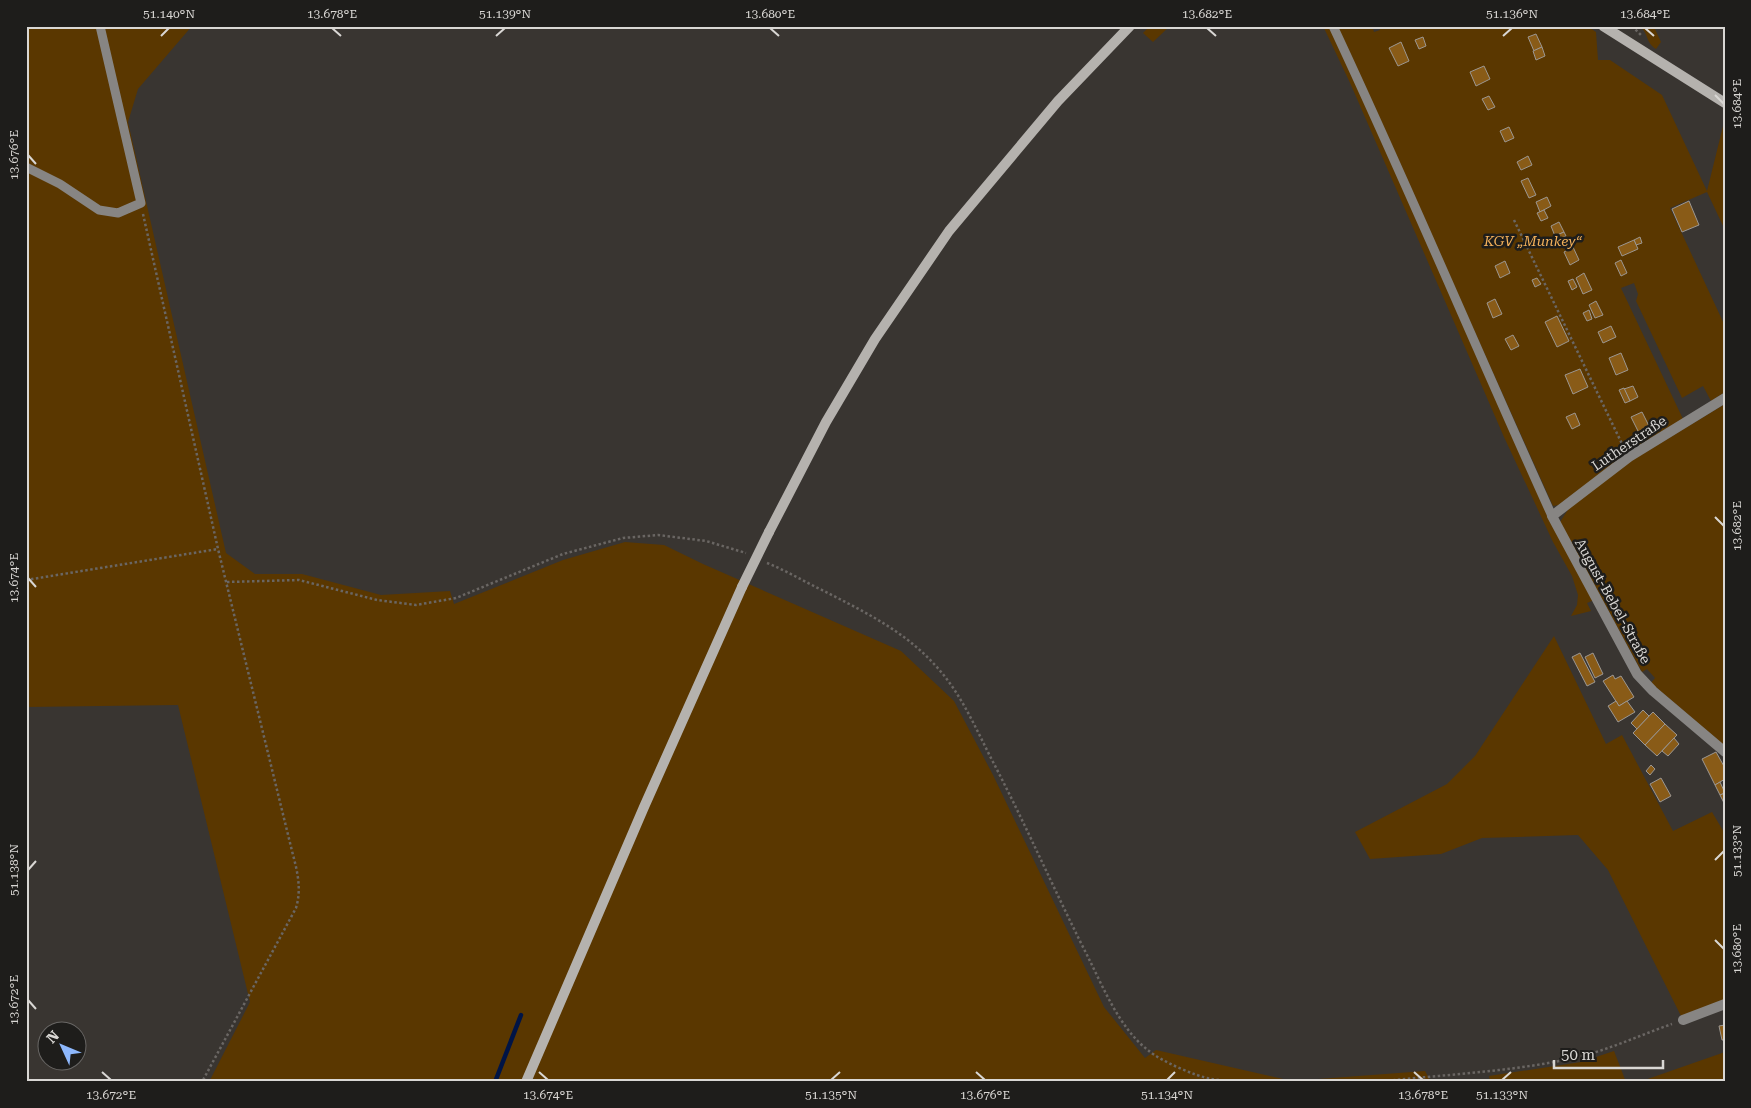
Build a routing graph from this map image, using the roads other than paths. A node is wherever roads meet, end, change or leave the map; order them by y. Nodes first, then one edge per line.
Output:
1 (100, 26) edge
2 (1130, 26) edge
3 (1332, 26) edge
4 (1603, 26) edge
5 (1725, 103) edge
6 (26, 167) edge
7 (1725, 398) edge
8 (1552, 516) junction
9 (1725, 752) edge
10 (1725, 1004) edge
11 (1683, 1020) road end
12 (526, 1082) edge

1 - 6 lane
2 - 12 main road, bridge
3 - 8 lane
4 - 5 main road
7 - 8 street, Lutherstraße
8 - 9 street, August-Bebel-Straße
10 - 11 street

